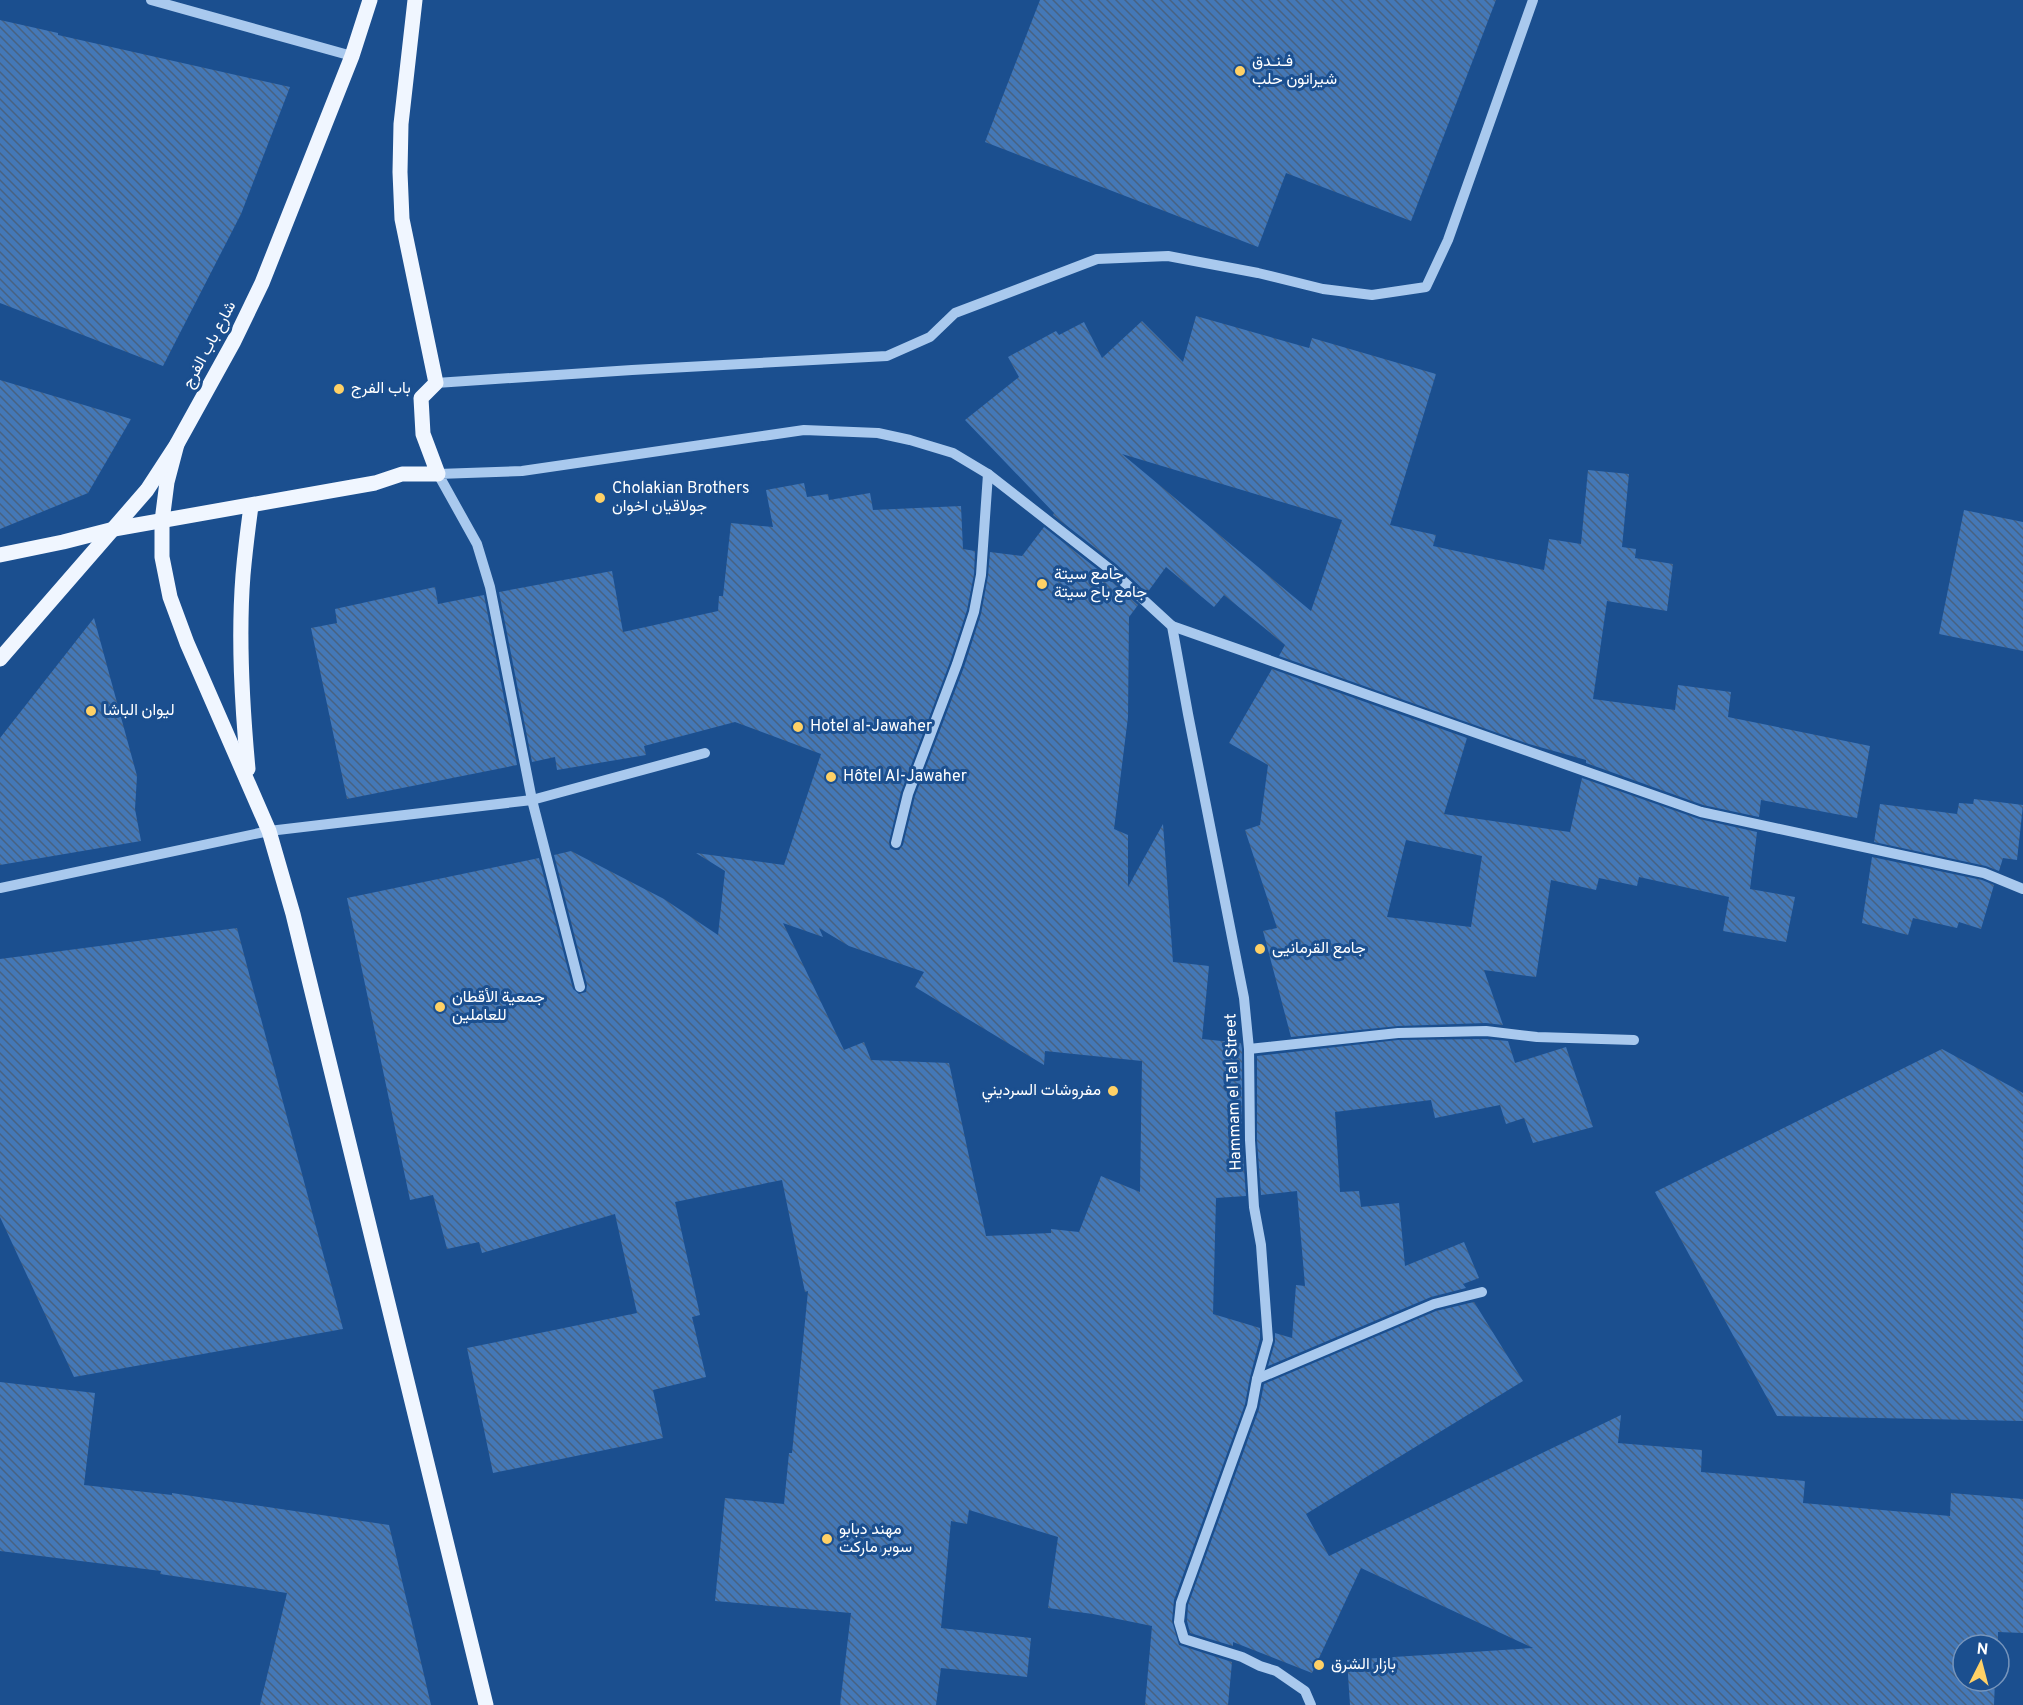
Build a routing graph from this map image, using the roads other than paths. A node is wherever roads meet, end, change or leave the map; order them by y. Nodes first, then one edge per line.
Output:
1 (151, 0) edge
2 (370, 0) edge
3 (415, 0) edge
4 (1533, 0) edge
5 (352, 57) junction
6 (436, 383) junction
7 (177, 444) junction
8 (438, 474) junction
9 (988, 474) junction
10 (251, 506) junction
11 (162, 521) junction
12 (114, 529) junction
13 (0, 555) edge
14 (1172, 626) junction
15 (0, 659) edge
16 (705, 753) dead end
17 (249, 783) junction
18 (532, 800) junction
19 (269, 831) junction
20 (896, 843) dead end
21 (0, 888) edge
22 (2023, 889) edge
23 (580, 987) dead end
24 (1634, 1040) dead end
25 (1249, 1049) junction
26 (1482, 1292) dead end
27 (1257, 1379) junction
28 (486, 1705) edge
29 (1311, 1705) edge

1 - 5 street
2 - 5 main road, شارع باب الفرج
3 - 6 main road
4 - 6 street
5 - 7 main road, شارع باب الفرج
6 - 8 main road
7 - 11 main road
7 - 12 main road, شارع باب الفرج
8 - 9 street
8 - 10 main road
8 - 18 street
9 - 14 street
9 - 20 street
10 - 11 main road
10 - 17 main road
11 - 12 main road
11 - 17 main road
12 - 13 main road
12 - 15 main road, شارع باب الفرج
14 - 22 street
14 - 25 street, Hammam el Tal Street
16 - 18 street
17 - 19 main road
18 - 19 street
18 - 23 street
19 - 21 street
19 - 28 main road
24 - 25 street
25 - 27 street, Hammam el Tal Street
26 - 27 street
27 - 29 street, Hammam el Tal Street

